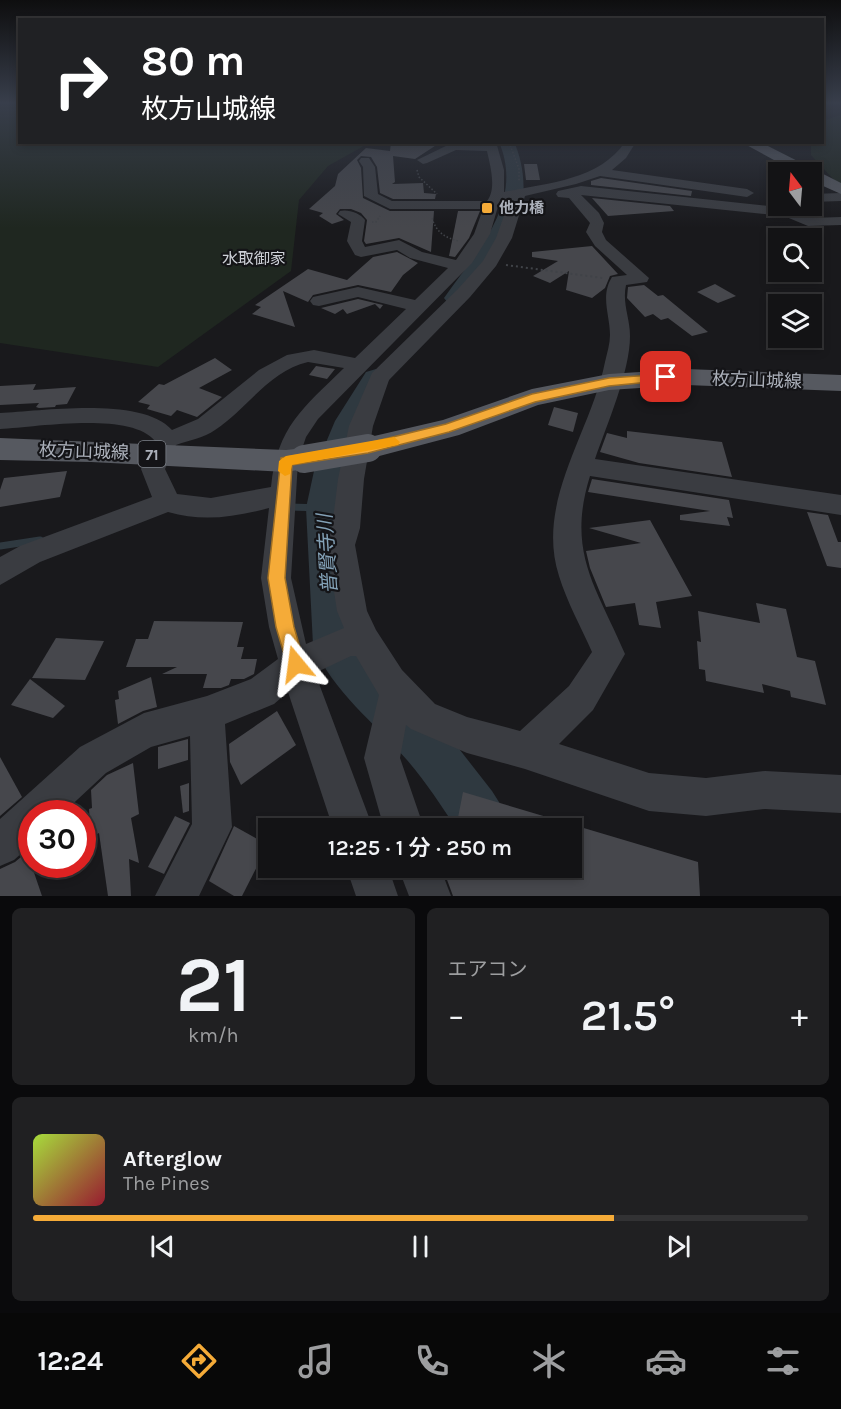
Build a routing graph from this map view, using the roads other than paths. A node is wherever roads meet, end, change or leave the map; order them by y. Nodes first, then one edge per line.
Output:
1 (491, 145) edge
2 (630, 145) edge
3 (754, 145) edge
4 (423, 160) dead end
5 (365, 161) dead end
6 (787, 162) edge
7 (601, 172) junction
8 (822, 180) edge
9 (841, 189) edge
10 (573, 194) junction
11 (756, 194) dead end
12 (510, 196) junction
13 (841, 197) edge
14 (822, 198) edge
15 (345, 214) dead end
16 (841, 221) edge
17 (472, 262) junction
18 (319, 302) dead end
19 (418, 306) junction
20 (358, 365) junction
21 (609, 382) junction
22 (841, 383) edge
23 (0, 422) edge
24 (164, 447) junction
25 (0, 449) edge
26 (295, 460) junction
27 (581, 466) junction
28 (283, 494) junction
29 (167, 502) junction
30 (841, 505) edge
31 (0, 572) edge
32 (357, 641) junction
33 (304, 661) junction
34 (398, 690) junction
35 (207, 714) junction
36 (525, 751) junction
37 (841, 794) edge
38 (49, 800) edge
39 (350, 818) edge
40 (401, 818) edge
41 (18, 829) edge
42 (0, 846) edge
43 (371, 878) edge
44 (423, 878) edge
45 (176, 896) edge
46 (377, 896) edge
47 (430, 896) edge

1 - 4 street
1 - 12 street
2 - 7 street
3 - 6 main road
5 - 12 street
7 - 11 street
7 - 12 street
8 - 9 main road
10 - 12 street
10 - 16 street
10 - 21 street
12 - 17 street
13 - 14 street
15 - 17 street
17 - 19 street
17 - 32 street
18 - 19 street
19 - 20 street
20 - 24 street
20 - 26 street
21 - 22 main road, 枚方山城線 / 71
21 - 26 main road, 枚方山城線 / 71, bridge
21 - 27 street
23 - 24 street
24 - 25 main road, 枚方山城線 / 71
24 - 26 main road, 枚方山城線 / 71
24 - 29 street
26 - 28 street
27 - 30 street
27 - 36 street
28 - 29 street
28 - 33 street
29 - 31 street
32 - 33 street
32 - 34 street
33 - 35 street
33 - 39 street
34 - 36 street
34 - 40 street
35 - 38 street
35 - 45 street
36 - 37 street
41 - 42 street
43 - 46 street
44 - 47 street

